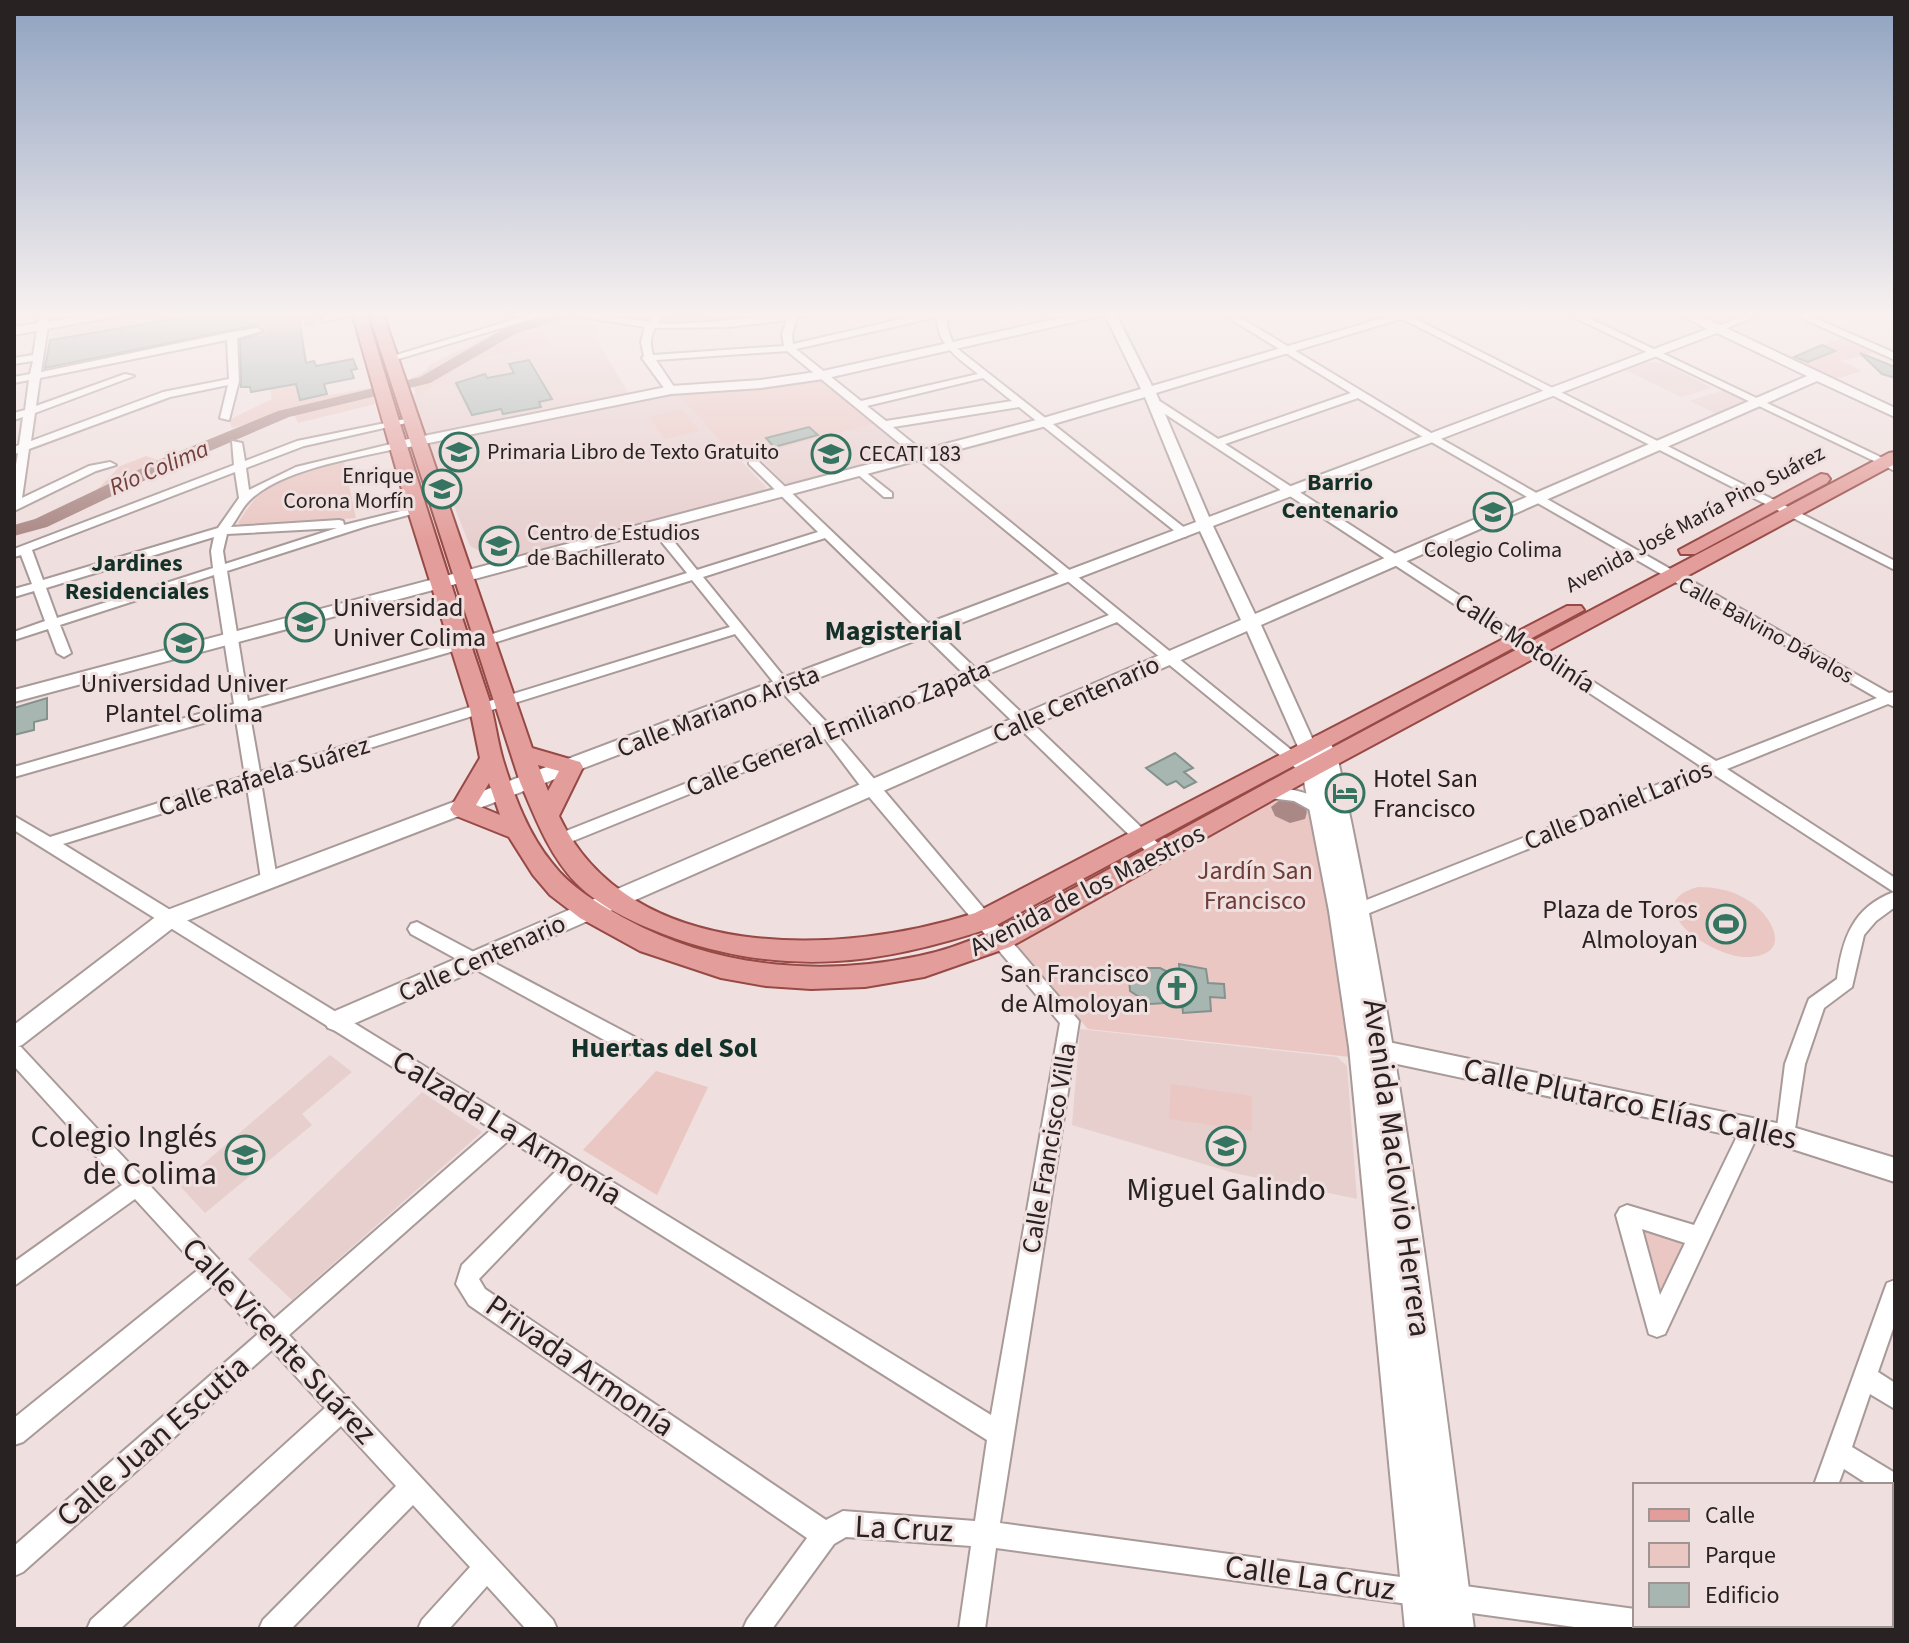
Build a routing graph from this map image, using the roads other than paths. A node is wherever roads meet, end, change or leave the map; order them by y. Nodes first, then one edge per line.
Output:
1 (34, 389) edge
2 (93, 389) edge
3 (194, 389) edge
4 (232, 389) edge
5 (392, 389) edge
6 (393, 389) edge
7 (691, 389) edge
8 (839, 389) edge
9 (928, 389) edge
10 (1003, 389) edge
11 (1147, 389) edge
12 (1178, 389) edge
13 (1350, 389) edge
14 (1543, 389) edge
15 (1562, 389) edge
16 (1727, 389) edge
17 (1788, 389) edge
18 (1844, 389) edge
19 (671, 390) joint
20 (393, 392) junction
21 (1551, 393) junction
22 (1359, 394) junction
23 (1152, 397) junction
24 (1021, 403) junction
25 (1756, 403) junction
26 (859, 405) junction
27 (30, 411) junction
28 (1895, 413) edge
29 (14, 417) edge
30 (225, 418) dead end
31 (402, 421) junction
32 (1045, 422) junction
33 (884, 425) junction
34 (1432, 438) junction
35 (1895, 442) edge
36 (236, 443) dead end
37 (408, 443) junction
38 (1216, 443) junction
39 (1657, 446) junction
40 (19, 449) edge
41 (919, 454) junction
42 (1885, 461) edge
43 (753, 462) dead end
44 (110, 465) dead end
45 (241, 468) junction
46 (859, 470) junction
47 (779, 491) junction
48 (1292, 492) junction
49 (888, 495) dead end
50 (245, 498) junction
51 (1536, 498) junction
52 (1772, 503) junction
53 (15, 507) edge
54 (417, 511) junction
55 (1791, 513) junction
56 (364, 523) junction
57 (1205, 525) junction
58 (655, 526) junction
59 (222, 531) junction
60 (1185, 533) junction
61 (825, 534) junction
62 (20, 551) edge
63 (1395, 560) junction
64 (1895, 566) edge
65 (220, 569) junction
66 (1664, 573) junction
67 (464, 575) junction
68 (696, 575) junction
69 (1070, 577) junction
70 (440, 581) junction
71 (38, 585) junction
72 (14, 593) edge
73 (1119, 616) junction
74 (53, 623) junction
75 (1251, 623) junction
76 (738, 629) junction
77 (926, 632) junction
78 (14, 636) edge
79 (231, 639) junction
80 (485, 641) junction
81 (1526, 644) junction
82 (459, 645) junction
83 (64, 653) dead end
84 (1170, 658) junction
85 (972, 675) junction
86 (784, 686) junction
87 (14, 696) edge
88 (1893, 699) edge
89 (505, 701) junction
90 (242, 707) junction
91 (481, 709) junction
92 (1022, 723) junction
93 (826, 731) junction
94 (523, 753) junction
95 (1310, 754) junction
96 (491, 758) junction
97 (572, 767) junction
98 (1714, 767) junction
99 (14, 772) edge
100 (253, 779) junction
101 (532, 782) junction
102 (871, 788) junction
103 (504, 793) junction
104 (1267, 793) junction
105 (462, 809) junction
106 (1321, 810) junction
107 (547, 816) junction
108 (14, 822) edge
109 (518, 831) junction
110 (557, 841) junction
111 (48, 843) junction
112 (1150, 845) junction
113 (269, 879) junction
114 (1895, 886) edge
115 (1895, 898) edge
116 (617, 899) junction
117 (1351, 910) junction
118 (589, 911) junction
119 (170, 918) junction
120 (984, 920) junction
121 (417, 929) dead end
122 (1001, 940) junction
123 (477, 960) junction
124 (336, 1021) junction
125 (14, 1038) edge
126 (635, 1047) dead end
127 (1372, 1048) junction
128 (14, 1053) edge
129 (508, 1128) junction
130 (1751, 1128) junction
131 (1786, 1136) junction
132 (572, 1168) junction
133 (1895, 1170) edge
134 (137, 1186) junction
135 (1701, 1237) junction
136 (214, 1271) junction
137 (14, 1275) edge
138 (1895, 1291) edge
139 (274, 1335) junction
140 (1864, 1377) junction
141 (1895, 1397) edge
142 (342, 1409) junction
143 (14, 1433) edge
144 (1000, 1434) junction
145 (1838, 1452) junction
146 (1827, 1483) edge
147 (1888, 1483) edge
148 (413, 1487) junction
149 (986, 1534) junction
150 (825, 1535) junction
151 (14, 1563) edge
152 (487, 1567) junction
153 (1443, 1606) edge
154 (1633, 1622) edge
155 (100, 1629) edge
156 (272, 1629) edge
157 (431, 1629) edge
158 (544, 1629) edge
159 (756, 1629) edge
160 (972, 1629) edge
161 (1423, 1629) edge

1 - 27 street
2 - 27 street
3 - 40 street
4 - 30 street
5 - 20 main road, Avenida de los Maestros
6 - 20 main road, Avenida de los Maestros
7 - 19 street
8 - 26 street
9 - 26 street
10 - 24 street
11 - 23 street, Avenida Maclovio Herrera
12 - 23 street
13 - 22 street, Calle Balvino Dávalos
14 - 21 street
15 - 21 street, Calle Mariano Arista
16 - 25 street
17 - 25 street, Calle Centenario
18 - 28 street
19 - 37 street
20 - 31 main road, Avenida de los Maestros
21 - 34 street, Calle Mariano Arista
21 - 39 street
22 - 34 street, Calle Balvino Dávalos
22 - 38 street
23 - 32 street
23 - 38 street, Calle Motolinía
23 - 57 street, Avenida Maclovio Herrera
24 - 32 street
24 - 33 street
25 - 39 street, Calle Centenario
25 - 42 street
26 - 33 street
27 - 29 street
27 - 40 street
31 - 37 main road, Avenida de los Maestros
31 - 45 street
32 - 41 street
32 - 60 street
33 - 41 street
34 - 48 street, Calle Mariano Arista
34 - 51 street, Calle Balvino Dávalos
35 - 42 main road, Avenida José María Pino Suárez
36 - 45 street
37 - 50 street
37 - 54 main road, Avenida de los Maestros
37 - 67 main road, Avenida de los Maestros
38 - 48 street, Calle Motolinía
39 - 51 street, Calle Centenario
39 - 52 street
40 - 53 street
41 - 46 street
41 - 69 street
42 - 52 main road, Avenida José María Pino Suárez
42 - 55 main road, Avenida José María Pino Suárez
43 - 47 street
44 - 53 street
45 - 50 street
45 - 62 street
46 - 47 street
46 - 49 street
47 - 58 street
47 - 61 street
48 - 57 street, Calle Mariano Arista
48 - 63 street, Calle Motolinía
50 - 59 street
51 - 63 street, Calle Centenario
51 - 66 street, Calle Balvino Dávalos
52 - 55 street
52 - 66 main road, Avenida José María Pino Suárez
54 - 56 street
54 - 70 main road, Avenida de los Maestros
55 - 64 street
55 - 66 main road, Avenida José María Pino Suárez
56 - 59 street
56 - 65 street
57 - 60 street, Calle Mariano Arista
57 - 75 street, Avenida Maclovio Herrera
58 - 67 street
58 - 68 street, Calle Francisco Villa
59 - 65 street
59 - 71 street
60 - 69 street, Calle Mariano Arista
61 - 68 street
61 - 77 street
62 - 71 street
63 - 75 street, Calle Centenario
63 - 81 street, Calle Motolinía
65 - 74 street
65 - 79 street
66 - 81 main road, Avenida José María Pino Suárez
66 - 88 street, Calle Balvino Dávalos
67 - 70 street
67 - 80 main road, Avenida de los Maestros
68 - 76 street, Calle Francisco Villa
68 - 80 street
69 - 73 street
69 - 77 street, Calle Mariano Arista
70 - 79 street
70 - 82 main road, Avenida de los Maestros
71 - 72 street
71 - 74 street
73 - 84 street
73 - 85 street, Calle General Emiliano Zapata
74 - 78 street
74 - 83 street
75 - 84 street, Calle Centenario
75 - 95 street, Avenida Maclovio Herrera
76 - 86 street, Calle Francisco Villa
76 - 89 street
77 - 85 street
77 - 86 street, Calle Mariano Arista
79 - 87 street
79 - 90 street
80 - 89 main road, Avenida de los Maestros
81 - 95 main road, Avenida de los Maestros
81 - 98 street, Calle Motolinía
82 - 90 street
82 - 91 main road, Avenida de los Maestros
84 - 92 street, Calle Centenario
84 - 95 street
85 - 92 street
85 - 93 street, Calle General Emiliano Zapata
86 - 93 street, Calle Francisco Villa
86 - 97 street, Calle Mariano Arista
88 - 98 street, Calle Daniel Larios
89 - 91 street, Calle Rafaela Suárez
89 - 94 main road, Avenida de los Maestros
90 - 99 street
90 - 100 street
91 - 96 main road, Avenida de los Maestros
91 - 100 street, Calle Rafaela Suárez
92 - 102 street, Calle Centenario
92 - 112 street
93 - 102 street, Calle Francisco Villa
93 - 110 street, Calle General Emiliano Zapata
94 - 97 main road
94 - 101 main road, Avenida de los Maestros
95 - 104 main road, Avenida de los Maestros
95 - 106 main road, Avenida Maclovio Herrera
95 - 112 main road, Avenida de los Maestros
95 - 117 main road, Avenida Maclovio Herrera
96 - 103 main road, Avenida de los Maestros
96 - 105 main road
97 - 101 street, Calle Mariano Arista
97 - 107 main road
98 - 114 street, Calle Motolinía
98 - 117 street, Calle Daniel Larios
100 - 111 street, Calle Rafaela Suárez
100 - 113 street
101 - 103 street, Calle Mariano Arista
101 - 107 main road, Avenida de los Maestros
102 - 116 street, Calle Centenario
102 - 120 street, Calle Francisco Villa
103 - 105 street, Calle Mariano Arista
103 - 109 main road, Avenida de los Maestros
104 - 106 street
104 - 112 main road, Avenida de los Maestros
105 - 109 main road
105 - 113 street, Calle Mariano Arista
106 - 117 main road, Avenida Maclovio Herrera
107 - 110 main road, Avenida de los Maestros
108 - 111 street, Calzada La Armonía
109 - 118 main road, Avenida de los Maestros
110 - 116 main road, Avenida de los Maestros
111 - 119 street, Calzada La Armonía
112 - 120 main road, Avenida de los Maestros
112 - 122 main road, Avenida de los Maestros
113 - 119 street, Calle Mariano Arista
115 - 131 street
116 - 118 street, Calle Centenario
116 - 120 main road, Avenida de los Maestros
117 - 127 main road, Avenida Maclovio Herrera
118 - 122 main road, Avenida de los Maestros
118 - 123 street, Calle Centenario
119 - 124 street, Calzada La Armonía
119 - 125 street, Calle Mariano Arista
120 - 122 street, Calle Francisco Villa
121 - 123 street
122 - 144 street, Calle Francisco Villa
123 - 124 street, Calle Centenario
123 - 126 street
124 - 129 street, Calzada La Armonía
127 - 130 street, Calle Plutarco Elías Calles
127 - 153 main road, Avenida Maclovio Herrera
128 - 134 street, Calle Vicente Suárez
129 - 132 street, Calzada La Armonía
129 - 139 street, Calle Juan Escutia
130 - 131 street, Calle Plutarco Elías Calles
130 - 135 street
131 - 133 street, Calle Plutarco Elías Calles
132 - 144 street, Calzada La Armonía
132 - 150 street, Privada Armonía
134 - 136 street, Calle Vicente Suárez
134 - 137 street
135 - 135 street
136 - 139 street, Calle Vicente Suárez
136 - 143 street
138 - 140 street
139 - 142 street, Calle Vicente Suárez
139 - 151 street, Calle Juan Escutia
140 - 141 street
140 - 145 street
142 - 148 street, Calle Vicente Suárez
142 - 155 street
144 - 149 street, Calle Francisco Villa
145 - 146 street
145 - 147 street
148 - 152 street, Calle Vicente Suárez
148 - 156 street
149 - 150 street, La Cruz
149 - 153 street, Calle La Cruz
149 - 160 street, Calle Francisco Villa
150 - 159 street
152 - 157 street
152 - 158 street, Calle Vicente Suárez
153 - 154 street, Calle La Cruz
153 - 161 main road, Avenida Maclovio Herrera

